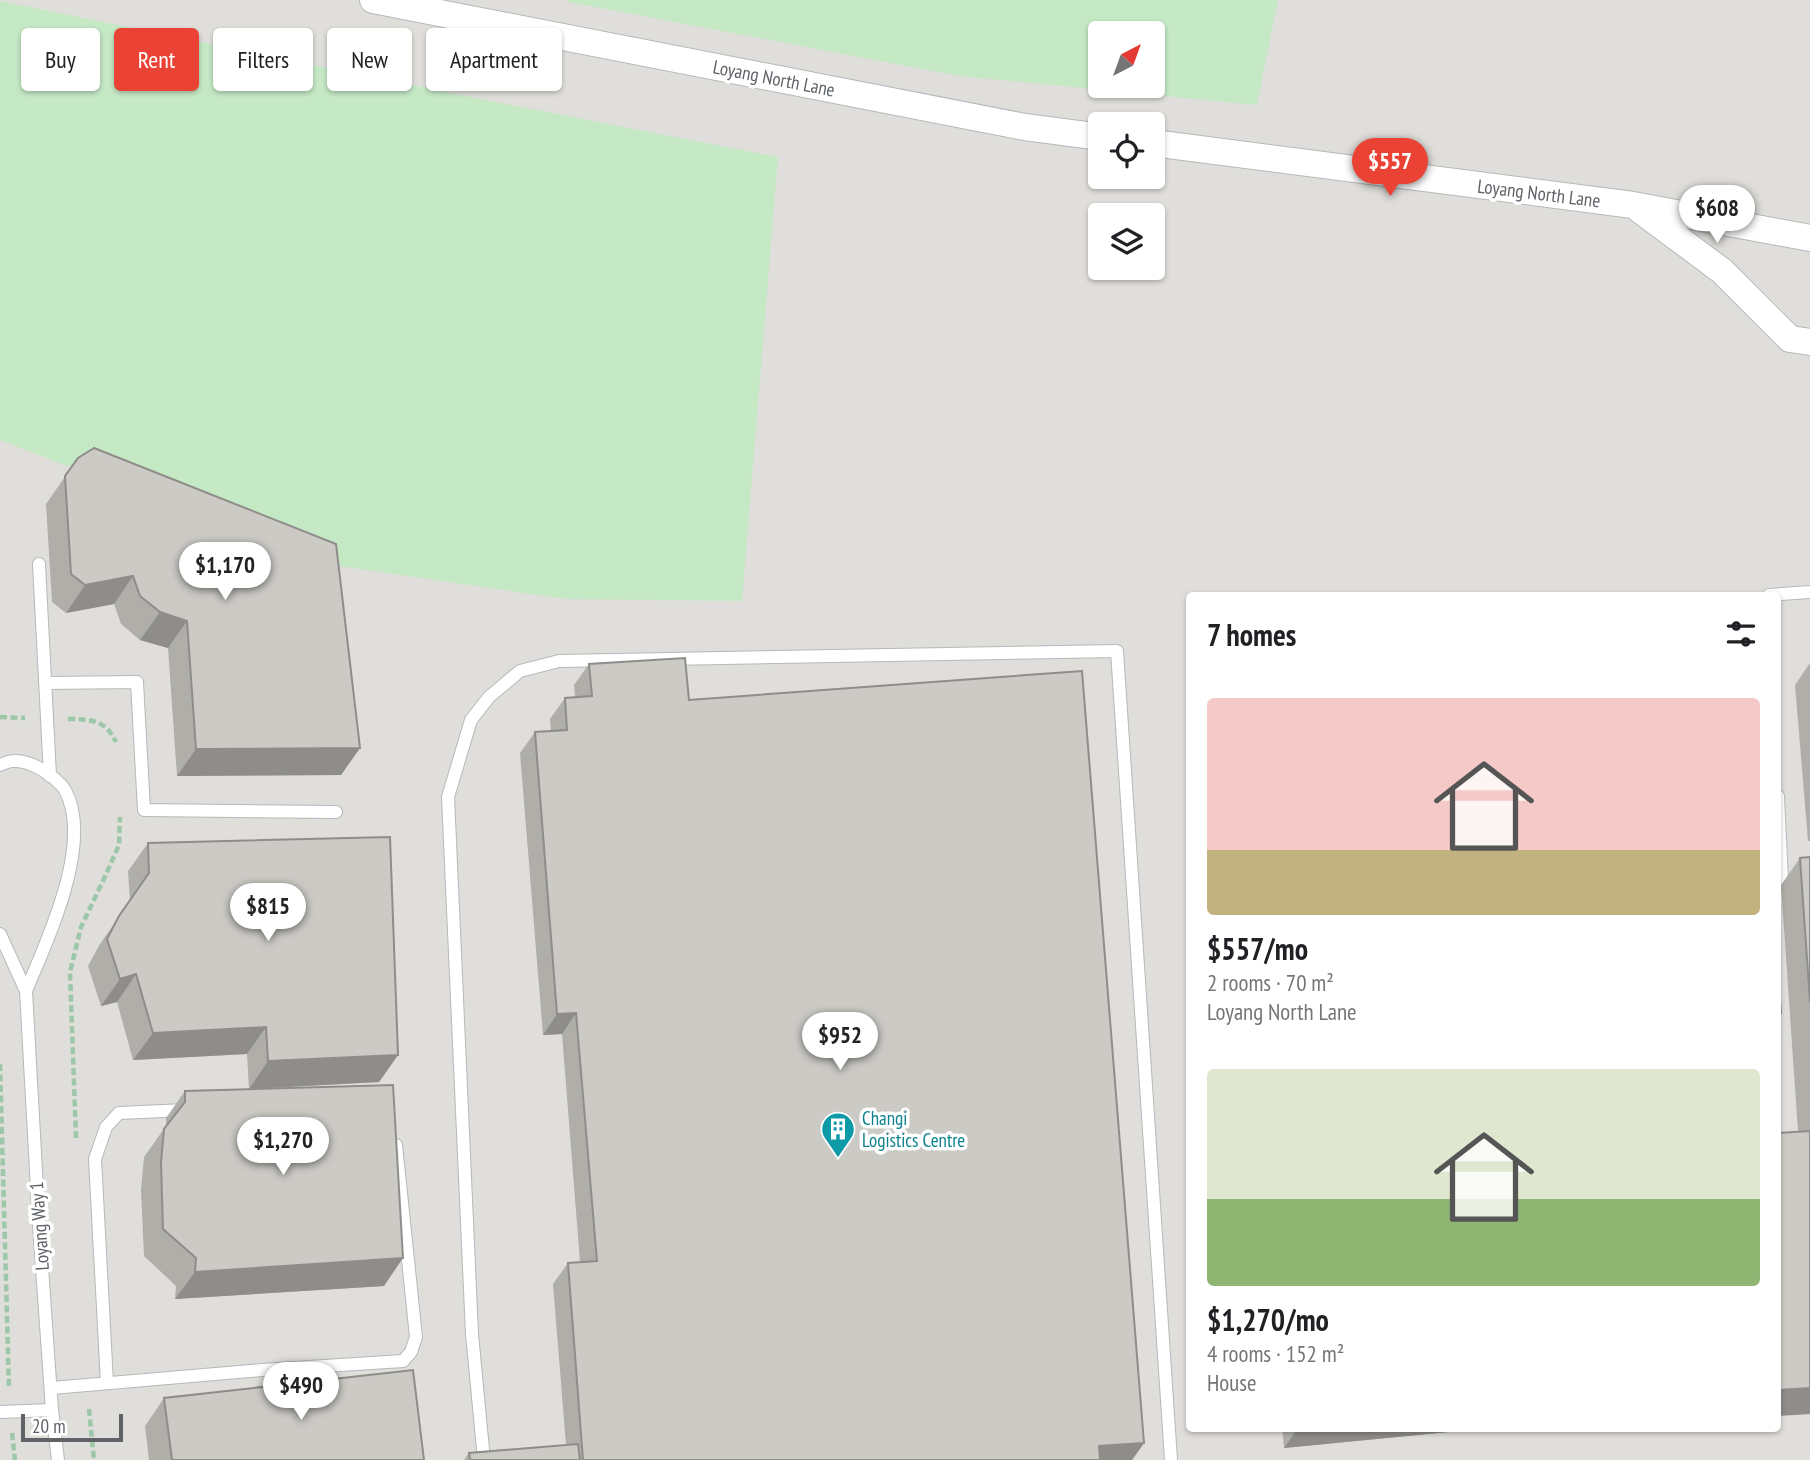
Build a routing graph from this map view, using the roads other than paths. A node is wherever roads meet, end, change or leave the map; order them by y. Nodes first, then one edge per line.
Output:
1 (373, 0) edge
2 (407, 3) edge
3 (1088, 135) edge
4 (1165, 145) edge
5 (1633, 205) junction
6 (1810, 238) edge
7 (1810, 342) edge
8 (38, 564) dead end
9 (1810, 592) edge
10 (1781, 594) edge
11 (45, 683) junction
12 (0, 765) edge
13 (50, 776) junction
14 (336, 812) dead end
15 (1781, 860) edge
16 (1782, 882) dead end
17 (0, 934) edge
18 (26, 991) junction
19 (202, 1110) edge
20 (395, 1135) edge
21 (107, 1384) junction
22 (51, 1388) junction
23 (52, 1410) junction
24 (5, 1411) edge
25 (58, 1460) edge
26 (484, 1460) edge
27 (1171, 1460) edge

1 - 2 street, Loyang North Lane
2 - 3 street, Loyang North Lane
4 - 5 street, Loyang North Lane
5 - 6 street, Loyang North Lane
5 - 7 street, Loyang North Lane
8 - 11 lane
9 - 10 lane
11 - 13 lane
11 - 14 lane
12 - 13 lane, Loyang Way 1
13 - 18 lane, Loyang Way 1
15 - 16 lane
17 - 18 lane, Loyang Way 1
18 - 22 lane, Loyang Way 1
19 - 21 lane
20 - 21 lane
21 - 22 lane
22 - 23 lane, Loyang Way 1
23 - 24 lane
23 - 25 lane, Loyang Way 1
26 - 27 lane

